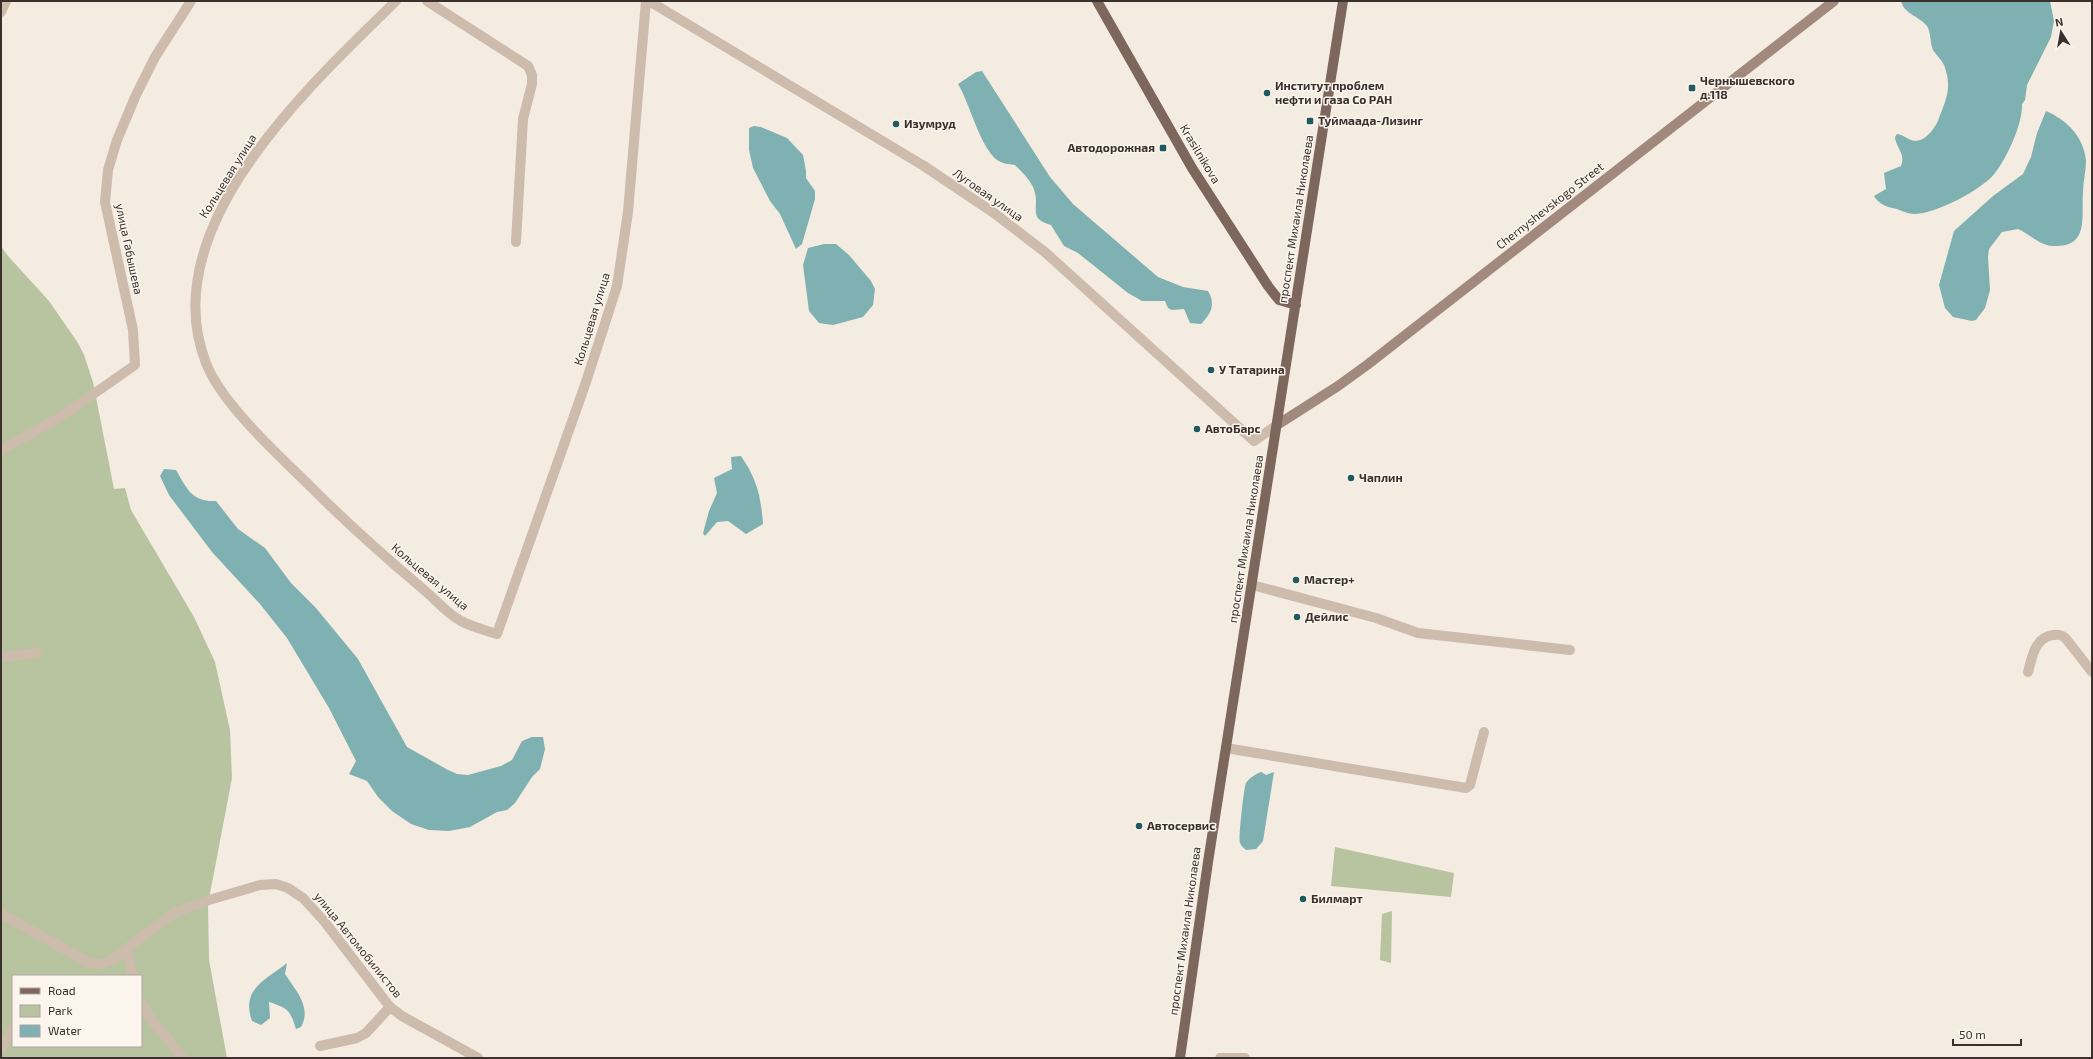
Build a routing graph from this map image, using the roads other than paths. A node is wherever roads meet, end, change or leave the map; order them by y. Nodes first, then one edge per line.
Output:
1 (6, 1) edge
2 (191, 1) edge
3 (396, 1) edge
4 (427, 1) edge
5 (646, 1) edge
6 (649, 1) edge
7 (1097, 1) edge
8 (1343, 1) edge
9 (1834, 1) edge
10 (1, 12) edge
11 (516, 242) dead end
12 (1296, 305) junction
13 (1277, 424) junction
14 (1, 450) edge
15 (1252, 585) junction
16 (1570, 650) dead end
17 (37, 653) dead end
18 (1, 657) edge
19 (2028, 672) dead end
20 (2092, 672) edge
21 (1484, 732) dead end
22 (1226, 748) junction
23 (1, 914) edge
24 (127, 950) junction
25 (133, 975) edge
26 (142, 1004) edge
27 (390, 1007) junction
28 (12, 1031) edge
29 (320, 1046) dead end
30 (1, 1048) edge
31 (182, 1058) edge
32 (478, 1058) edge
33 (1180, 1058) edge
34 (1220, 1058) edge
35 (1245, 1058) edge

1 - 10 street
2 - 14 street, улица Габышева
3 - 5 street, Кольцевая улица
4 - 11 street
6 - 13 street, Луговая улица
7 - 12 main road, Krasilnikova
8 - 12 main road, проспект Михаила Николаева
9 - 13 main road, Chernyshevskogo Street
12 - 13 main road, проспект Михаила Николаева
13 - 15 main road, проспект Михаила Николаева
15 - 16 street
15 - 22 main road, проспект Михаила Николаева
17 - 18 street
19 - 20 street
21 - 22 street
22 - 33 main road, проспект Михаила Николаева
23 - 24 street, улица Автомобилистов
24 - 25 street
24 - 27 street, улица Автомобилистов
26 - 31 street
27 - 29 street
27 - 32 street, улица Автомобилистов
28 - 30 street
34 - 35 street

